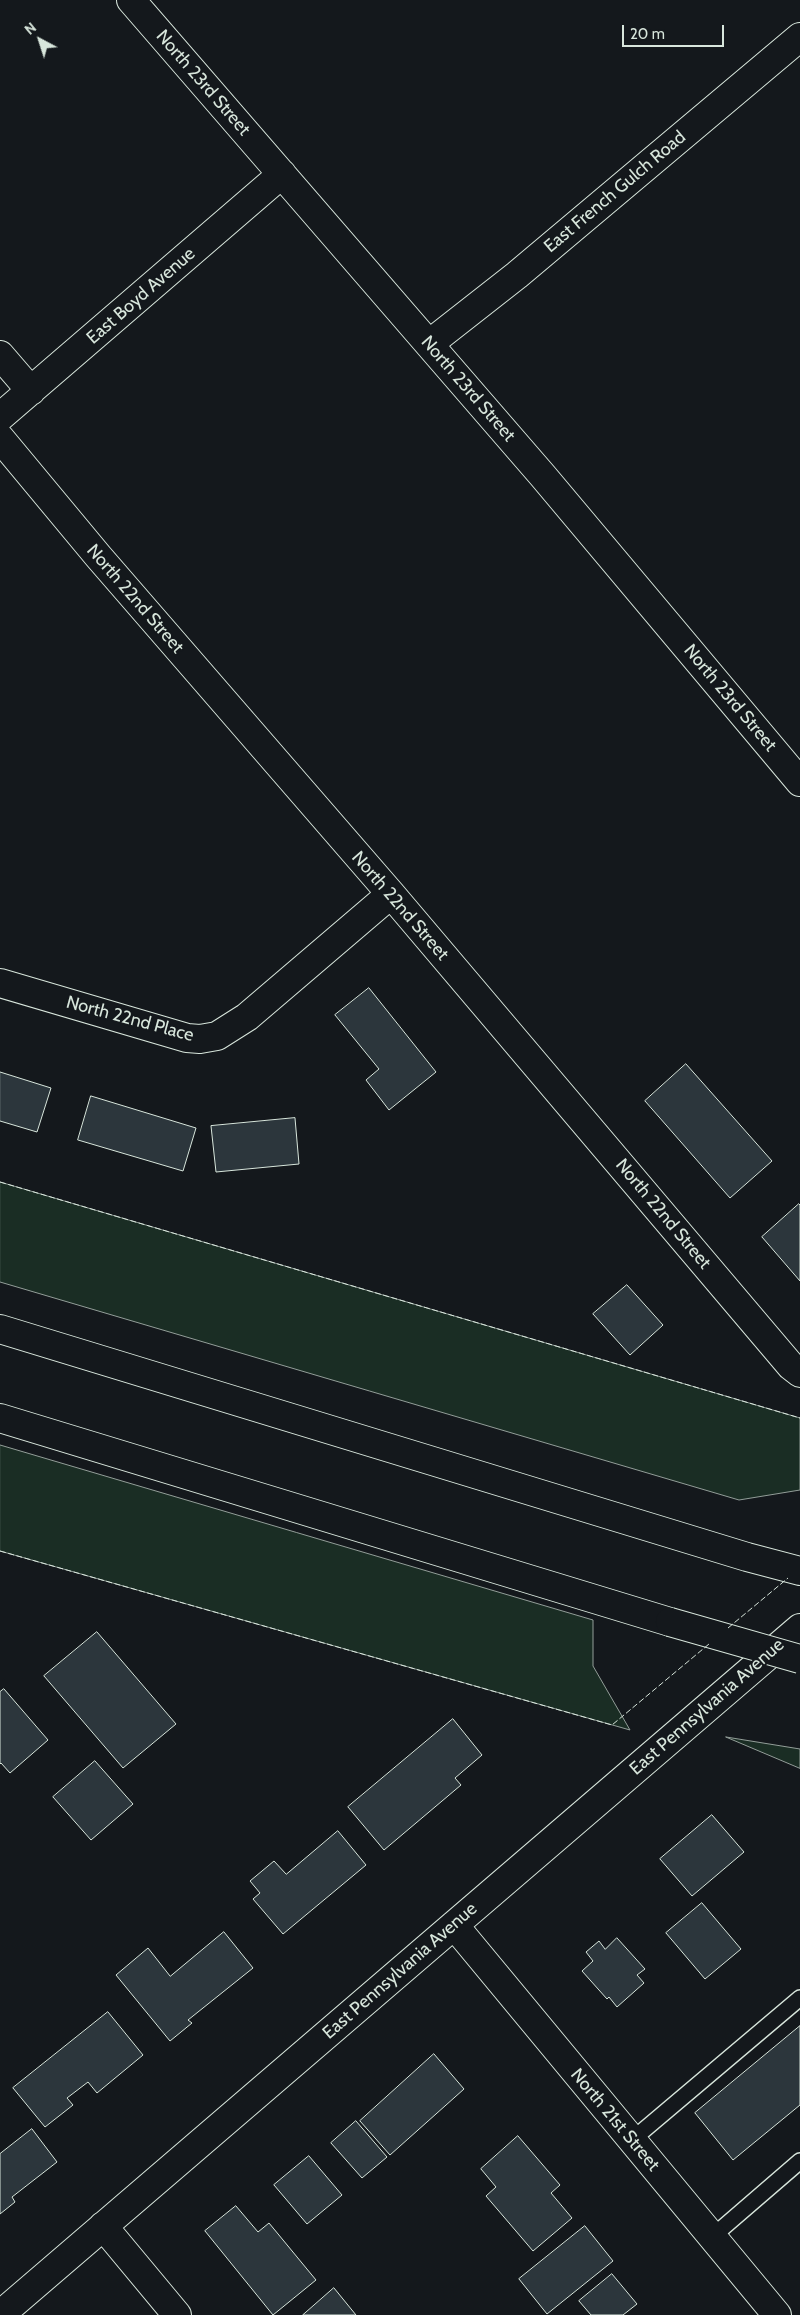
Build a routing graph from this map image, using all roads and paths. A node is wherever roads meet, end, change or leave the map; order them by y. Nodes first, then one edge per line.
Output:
1 (132, 0) edge
2 (800, 37) edge
3 (282, 174) junction
4 (429, 344) junction
5 (0, 355) edge
6 (31, 391) junction
7 (0, 418) edge
8 (0, 438) edge
9 (800, 782) edge
10 (391, 894) junction
11 (0, 983) edge
12 (0, 1329) edge
13 (800, 1373) edge
14 (0, 1418) edge
15 (800, 1571) edge
16 (800, 1628) edge
17 (800, 1659) edge
18 (454, 1925) junction
19 (800, 1998) edge
20 (632, 2140) junction
21 (800, 2161) edge
22 (103, 2226) junction
23 (712, 2237) junction
24 (0, 2315) edge
25 (178, 2315) edge
26 (777, 2315) edge

1 - 3 main road, North 23rd Street
2 - 4 main road, East French Gulch Road
3 - 4 main road, North 23rd Street
3 - 6 main road, East Boyd Avenue
4 - 9 main road, North 23rd Street
5 - 6 main road
6 - 7 main road, East Boyd Avenue
8 - 10 main road, North 22nd Street
10 - 11 main road, North 22nd Place
10 - 13 main road, North 22nd Street
12 - 15 main road
14 - 17 main road, bridge
16 - 18 main road, East Pennsylvania Avenue
18 - 20 main road, North 21st Street
18 - 22 main road, East Pennsylvania Avenue
19 - 20 lane
20 - 23 main road, North 21st Street
21 - 23 lane
22 - 24 main road, East Pennsylvania Avenue
22 - 25 main road
23 - 26 main road, North 21st Street

